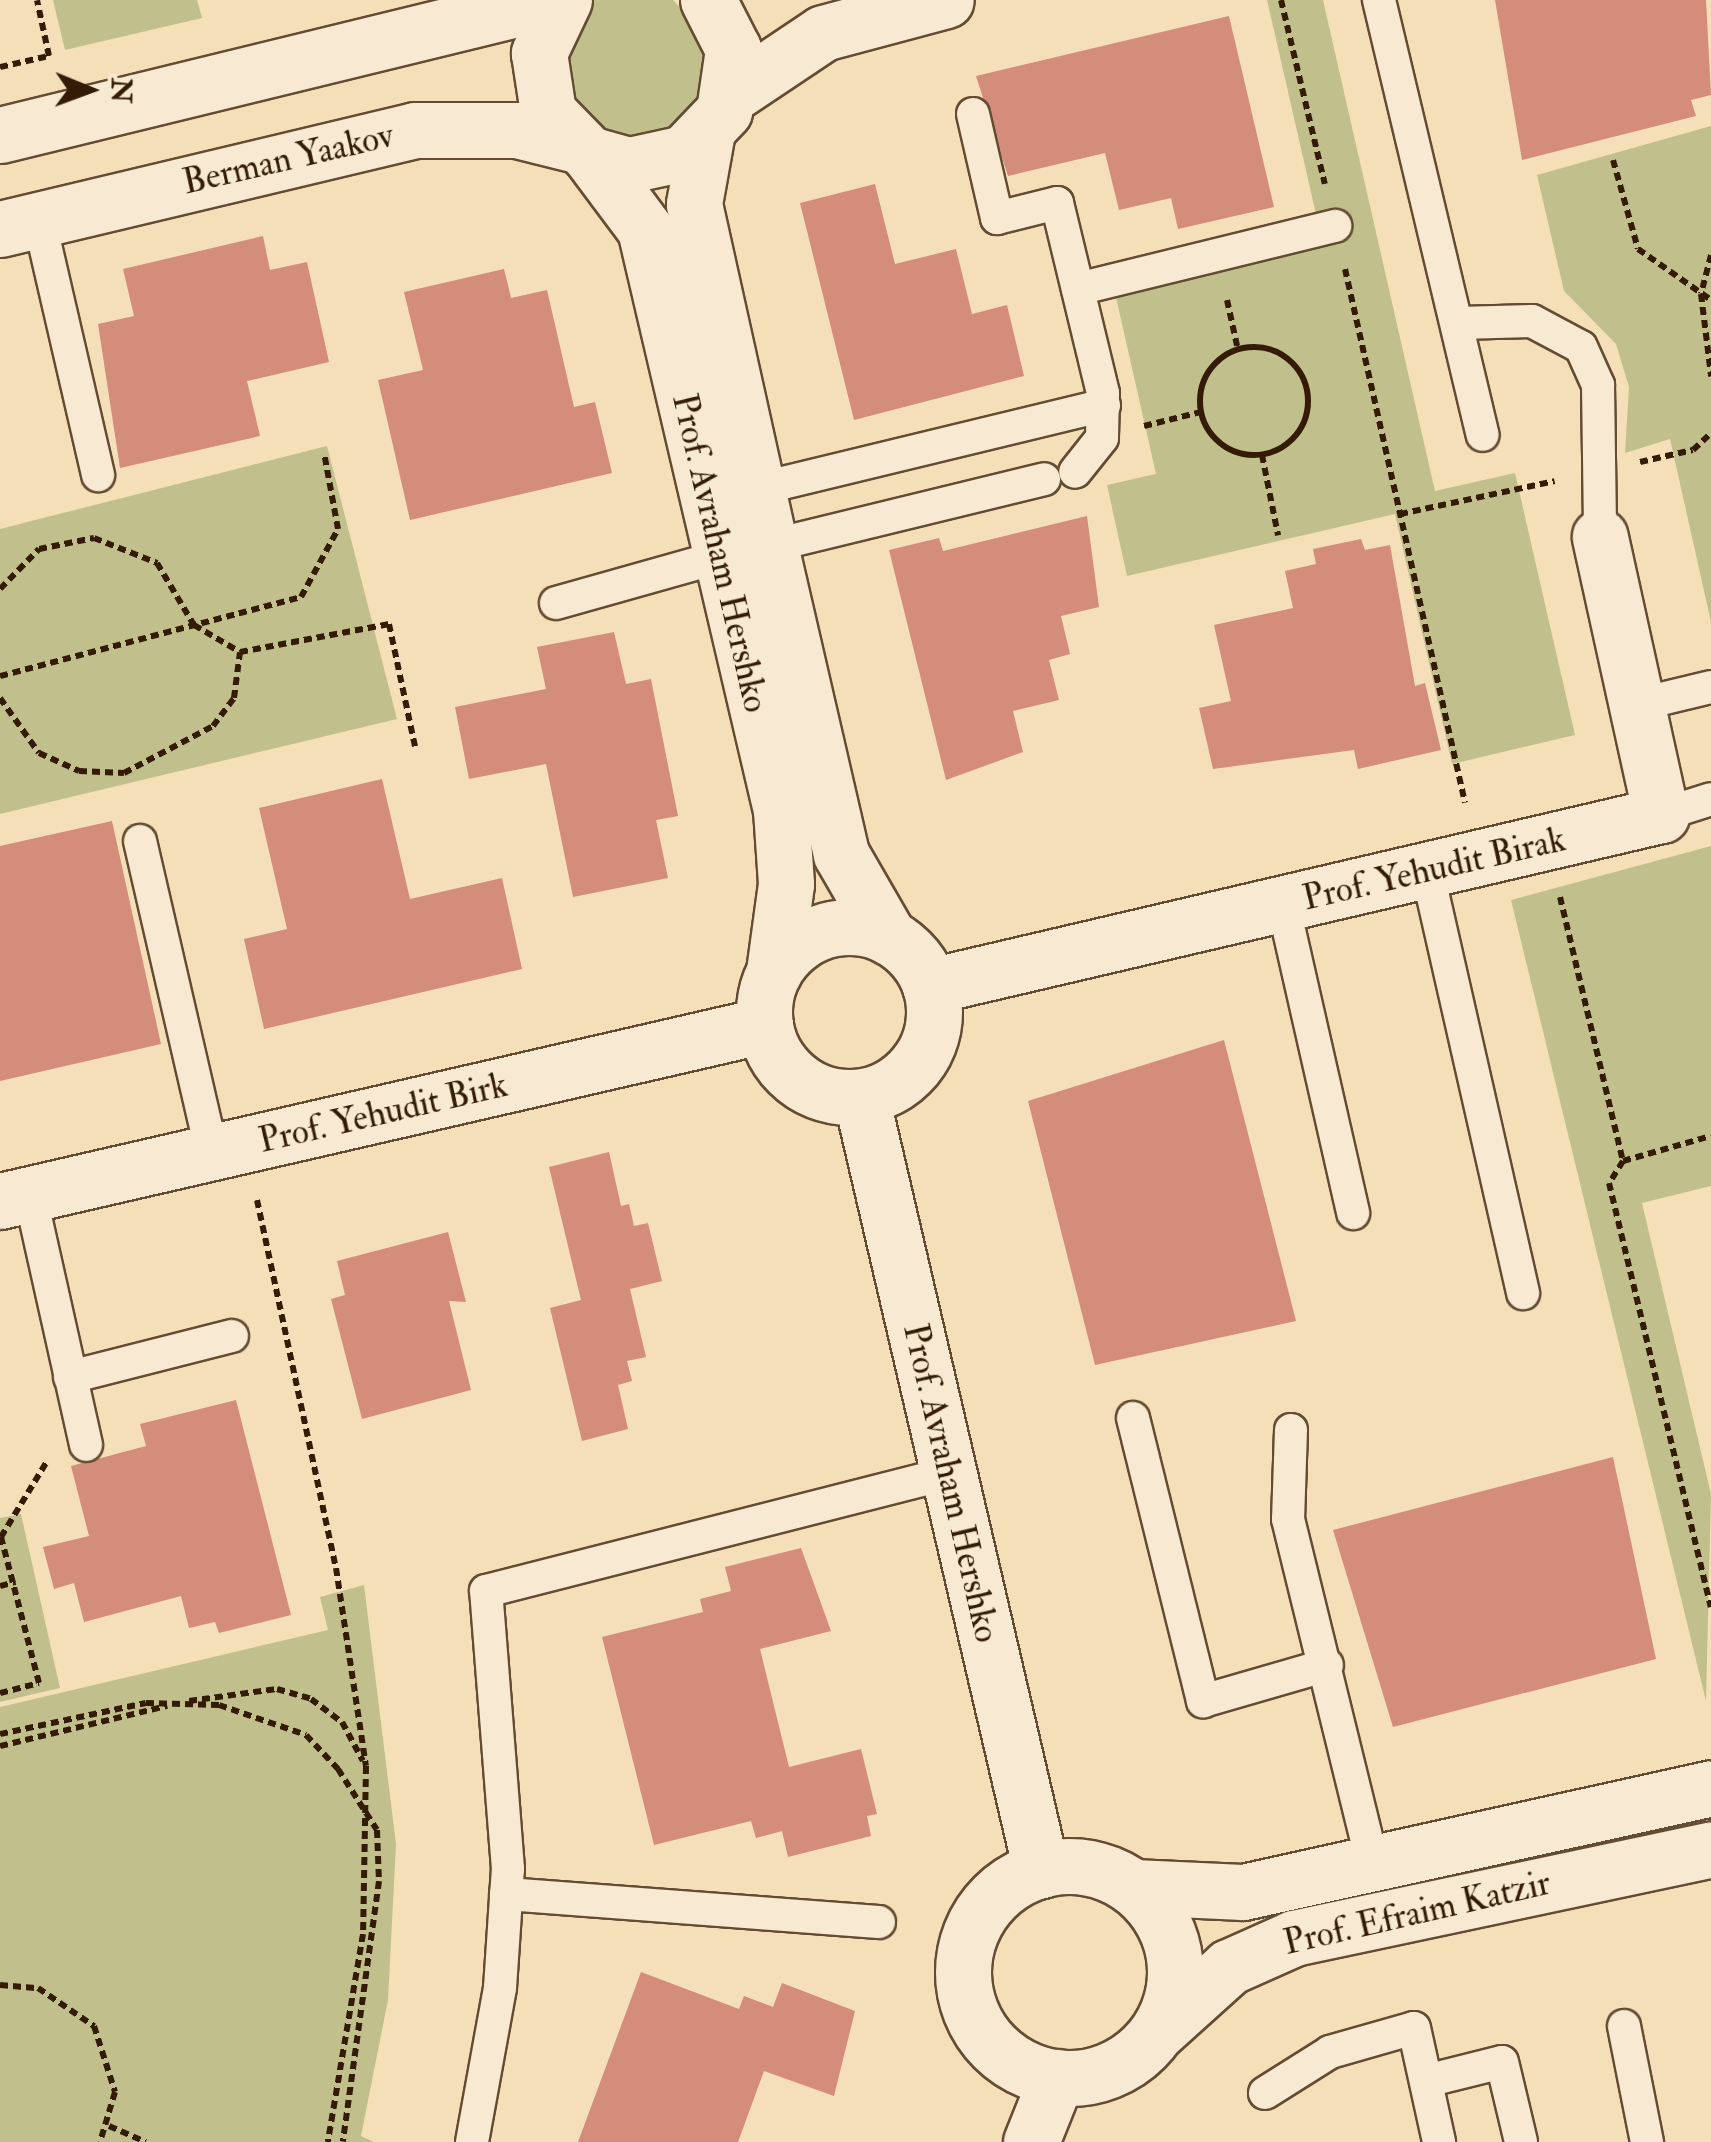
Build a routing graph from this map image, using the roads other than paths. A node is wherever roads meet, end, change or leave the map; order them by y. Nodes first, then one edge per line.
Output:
1 (553, 0) edge
2 (564, 0) edge
3 (708, 0) edge
4 (946, 0) edge
5 (1379, 0) edge
6 (973, 114) dead end
7 (718, 116) junction
8 (0, 135) edge
9 (584, 150) junction
10 (19, 224) edge
11 (1335, 226) road end
12 (1078, 289) junction
13 (1458, 323) junction
14 (1104, 405) junction
15 (1482, 435) dead end
16 (98, 475) dead end
17 (758, 488) junction
18 (1600, 537) joint
19 (745, 551) junction
20 (556, 603) dead end
21 (1711, 687) edge
22 (1636, 705) junction
23 (1686, 807) edge
24 (140, 841) dead end
25 (1452, 864) junction
26 (1282, 904) junction
27 (889, 937) junction
28 (774, 972) junction
29 (930, 986) junction
30 (765, 1025) junction
31 (861, 1097) junction
32 (229, 1149) junction
33 (15, 1198) edge
34 (1353, 1213) dead end
35 (1523, 1293) dead end
36 (232, 1336) dead end
37 (70, 1377) junction
38 (1133, 1418) dead end
39 (1291, 1430) dead end
40 (86, 1444) dead end
41 (948, 1473) junction
42 (1327, 1666) junction
43 (1711, 1788) edge
44 (1711, 1849) edge
45 (1372, 1862) junction
46 (1042, 1870) junction
47 (1133, 1887) junction
48 (506, 1894) junction
49 (879, 1922) dead end
50 (1624, 2026) dead end
51 (1152, 2036) junction
52 (1057, 2078) junction
53 (1426, 2081) junction
54 (1266, 2093) dead end
55 (472, 2142) edge
56 (1031, 2142) edge
57 (1439, 2142) edge
58 (1520, 2142) edge
59 (1646, 2142) edge

1 - 8 street
2 - 9 street, Prof. Avraham Hershko
3 - 7 street, Prof. Avraham Hershko
4 - 7 street
5 - 13 lane
6 - 12 lane
7 - 9 street, Berman Yaakov
7 - 17 street, Prof. Avraham Hershko
9 - 10 street, Berman Yaakov
9 - 19 street, Prof. Avraham Hershko
10 - 16 lane
11 - 12 lane
12 - 14 lane
13 - 15 lane
13 - 18 lane
14 - 17 lane
14 - 19 lane
17 - 19 street, Prof. Avraham Hershko
18 - 22 street, Prof. Yehudit Birak
19 - 20 lane
19 - 27 street, Prof. Avraham Hershko
19 - 28 street, Prof. Avraham Hershko
21 - 22 lane
22 - 23 street, Prof. Yehudit Birak
23 - 25 street, Prof. Yehudit Birak
24 - 32 lane
25 - 26 street, Prof. Yehudit Birak
25 - 35 lane
26 - 29 street, Prof. Yehudit Birak
26 - 34 lane
27 - 28 street
27 - 29 street
28 - 30 street
29 - 31 street
30 - 31 street
30 - 32 street, Prof. Yehudit Birk
31 - 41 street, Prof. Avraham Hershko
32 - 33 street, Prof. Yehudit Birk
33 - 37 lane
36 - 37 lane
37 - 40 lane
38 - 42 lane
39 - 42 lane
41 - 46 street, Prof. Avraham Hershko
41 - 48 lane
42 - 45 lane
43 - 45 street, Prof. Efraim Katzir
44 - 51 street, Prof. Efraim Katzir
45 - 47 street, Prof. Efraim Katzir
46 - 47 street
46 - 52 street
47 - 51 street
48 - 49 lane
48 - 55 lane
50 - 59 lane
51 - 52 street
52 - 56 street
53 - 54 lane
53 - 57 lane
53 - 58 lane

